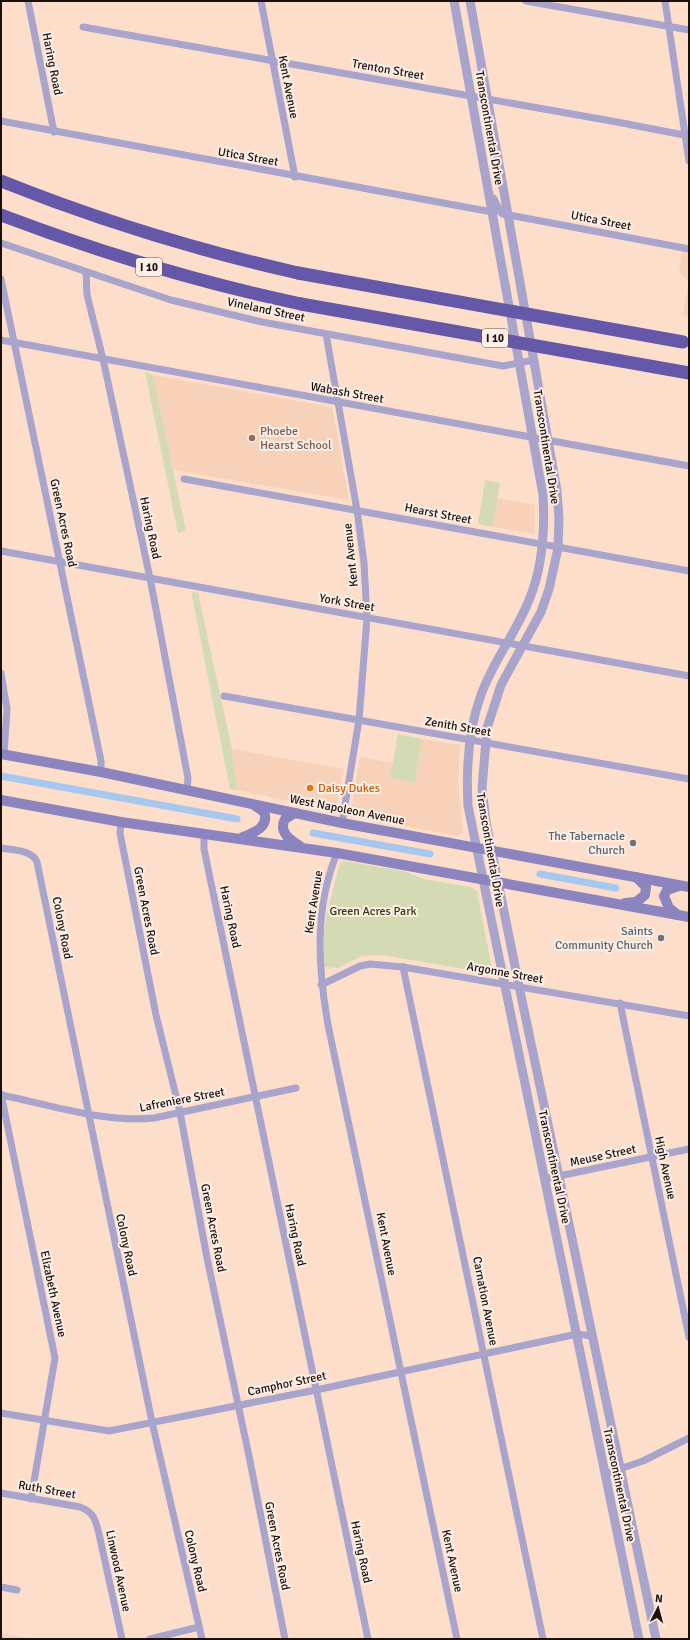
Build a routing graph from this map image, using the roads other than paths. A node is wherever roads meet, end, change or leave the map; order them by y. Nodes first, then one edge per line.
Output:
1 (28, 1) edge
2 (261, 1) edge
3 (454, 1) edge
4 (470, 1) edge
5 (526, 1) edge
6 (665, 1) edge
7 (668, 26) junction
8 (83, 27) dead end
9 (689, 30) edge
10 (272, 61) junction
11 (471, 96) junction
12 (488, 99) junction
13 (1, 121) edge
14 (54, 132) junction
15 (687, 136) edge
16 (689, 161) edge
17 (295, 177) junction
18 (1, 181) edge
19 (489, 195) junction
20 (492, 212) junction
21 (1, 215) edge
22 (509, 215) junction
23 (1, 243) edge
24 (689, 249) edge
25 (86, 272) junction
26 (1, 279) edge
27 (326, 334) junction
28 (1, 340) edge
29 (14, 343) junction
30 (689, 344) edge
31 (103, 359) junction
32 (534, 360) junction
33 (519, 362) junction
34 (689, 373) edge
35 (338, 402) junction
36 (532, 438) junction
37 (548, 441) junction
38 (689, 466) edge
39 (184, 479) dead end
40 (357, 510) junction
41 (543, 545) junction
42 (558, 548) junction
43 (1, 551) edge
44 (60, 561) junction
45 (689, 571) edge
46 (150, 578) junction
47 (367, 618) junction
48 (508, 642) junction
49 (522, 645) junction
50 (1, 672) edge
51 (689, 676) edge
52 (224, 696) dead end
53 (4, 702) edge
54 (359, 720) junction
55 (470, 740) junction
56 (485, 743) junction
57 (2, 754) edge
58 (100, 772) junction
59 (689, 779) edge
60 (187, 790) junction
61 (1, 800) edge
62 (250, 803) junction
63 (295, 813) junction
64 (121, 822) junction
65 (342, 823) junction
66 (204, 834) junction
67 (239, 839) junction
68 (301, 847) junction
69 (476, 847) junction
70 (1, 848) edge
71 (492, 850) junction
72 (337, 852) junction
73 (636, 877) junction
74 (482, 880) junction
75 (499, 883) junction
76 (686, 886) edge
77 (619, 904) junction
78 (678, 915) junction
79 (689, 917) edge
80 (403, 967) junction
81 (503, 983) junction
82 (321, 985) junction
83 (519, 986) junction
84 (620, 1004) junction
85 (689, 1016) edge
86 (296, 1088) dead end
87 (1, 1094) edge
88 (255, 1096) junction
89 (180, 1112) junction
90 (88, 1113) junction
91 (689, 1149) edge
92 (651, 1157) junction
93 (560, 1176) junction
94 (544, 1179) junction
95 (577, 1334) junction
96 (592, 1336) junction
97 (689, 1337) edge
98 (484, 1354) junction
99 (400, 1372) junction
100 (316, 1390) junction
101 (238, 1406) junction
102 (1, 1413) edge
103 (45, 1421) junction
104 (152, 1422) junction
105 (612, 1433) junction
106 (597, 1435) junction
107 (689, 1438) edge
108 (620, 1469) junction
109 (605, 1474) junction
110 (1, 1493) edge
111 (31, 1499) junction
112 (88, 1510) joint
113 (1, 1587) edge
114 (17, 1590) dead end
115 (199, 1627) junction
116 (122, 1639) edge
117 (150, 1639) edge
118 (202, 1639) edge
119 (284, 1639) edge
120 (368, 1639) edge
121 (457, 1639) edge
122 (544, 1639) edge
123 (640, 1639) edge
124 (656, 1639) edge

1 - 14 street, Haring Road
2 - 10 street, Kent Avenue
3 - 11 street, Transcontinental Drive
4 - 12 street, Transcontinental Drive
5 - 7 street
6 - 7 street
7 - 9 street
7 - 15 street
8 - 10 street, Trenton Street
10 - 11 street, Trenton Street
10 - 17 street, Kent Avenue
11 - 12 street, Trenton Street
11 - 19 street, Transcontinental Drive
12 - 15 street, Trenton Street
12 - 22 street, Transcontinental Drive
13 - 14 street, Utica Street
14 - 17 street, Utica Street
15 - 16 street
17 - 20 street, Utica Street
18 - 30 highway, I 10, bridge
19 - 20 street, Transcontinental Drive
19 - 22 street
20 - 33 street, Transcontinental Drive
21 - 34 highway, I 10, bridge
22 - 24 street, Utica Street
22 - 32 street, Transcontinental Drive
23 - 25 street, Vineland Street
25 - 27 street, Vineland Street
25 - 31 street, Haring Road
26 - 29 street, Green Acres Road
27 - 33 street, Vineland Street
27 - 35 street, Kent Avenue
28 - 29 street, Wabash Street
29 - 31 street, Wabash Street
29 - 44 street, Green Acres Road
31 - 35 street, Wabash Street
31 - 46 street, Haring Road
32 - 33 street, Vineland Street
32 - 37 street, Transcontinental Drive
33 - 36 street, Transcontinental Drive
35 - 36 street, Wabash Street
35 - 40 street, Kent Avenue
36 - 37 street, Wabash Street
36 - 41 street, Transcontinental Drive
37 - 38 street, Wabash Street
37 - 42 street, Transcontinental Drive
39 - 40 street, Hearst Street
40 - 41 street, Hearst Street
40 - 47 street, Kent Avenue
41 - 42 street, Hearst Street
41 - 48 street, Transcontinental Drive
42 - 45 street, Hearst Street
42 - 49 street, Transcontinental Drive
43 - 44 street, York Street
44 - 46 street, York Street
44 - 58 street, Green Acres Road
46 - 47 street, York Street
46 - 60 street, Haring Road
47 - 48 street, York Street
47 - 54 street, Kent Avenue
48 - 49 street, York Street
48 - 55 street, Transcontinental Drive
49 - 51 street, York Street
49 - 56 street, Transcontinental Drive
50 - 53 street
52 - 54 street, Zenith Street
53 - 57 street
54 - 55 street, Zenith Street
54 - 65 street, Kent Avenue
55 - 56 street, Zenith Street
55 - 69 street, Transcontinental Drive
56 - 59 street, Zenith Street
56 - 71 street, Transcontinental Drive
57 - 58 main road, West Napoleon Avenue
58 - 60 main road, West Napoleon Avenue
60 - 62 main road, West Napoleon Avenue
61 - 64 main road
62 - 63 main road, West Napoleon Avenue
62 - 67 main road
63 - 65 main road, West Napoleon Avenue
63 - 68 main road
64 - 66 main road
64 - 89 street, Green Acres Road
65 - 69 main road, West Napoleon Avenue
66 - 67 main road
66 - 88 street, Haring Road
67 - 68 main road
68 - 72 main road
69 - 71 main road, West Napoleon Avenue
69 - 74 street, Transcontinental Drive
70 - 90 street, Colony Road
71 - 73 main road, West Napoleon Avenue
71 - 75 street, Transcontinental Drive
72 - 74 main road
72 - 82 street, Kent Avenue
73 - 76 main road, West Napoleon Avenue
73 - 77 main road
74 - 75 main road
74 - 81 street, Transcontinental Drive
75 - 77 main road
75 - 83 street, Transcontinental Drive
76 - 78 main road
77 - 78 main road
78 - 79 main road
80 - 81 street, Argonne Street
80 - 82 street, Argonne Street
80 - 98 street, Carnation Avenue
81 - 83 street, Argonne Street
81 - 94 street, Transcontinental Drive
82 - 99 street, Kent Avenue
83 - 84 street, Argonne Street
83 - 93 street, Transcontinental Drive
84 - 85 street, Argonne Street
84 - 92 street, High Avenue
86 - 88 street, Lafreniere Street
87 - 90 street, Lafreniere Street
87 - 103 street, Elizabeth Avenue
88 - 89 street, Lafreniere Street
88 - 100 street, Haring Road
89 - 90 street, Lafreniere Street
89 - 101 street, Green Acres Road
90 - 104 street, Colony Road
91 - 92 street, Meuse Street
92 - 93 street, Meuse Street
92 - 97 street, High Avenue
93 - 94 street, Meuse Street
93 - 96 street, Transcontinental Drive
94 - 95 street, Transcontinental Drive
95 - 96 street, Camphor Street
95 - 98 street, Camphor Street
95 - 106 street, Transcontinental Drive
96 - 105 street, Transcontinental Drive
98 - 99 street, Camphor Street
98 - 122 street, Carnation Avenue
99 - 100 street, Camphor Street
99 - 121 street, Kent Avenue
100 - 101 street, Camphor Street
100 - 120 street, Haring Road
101 - 104 street, Camphor Street
101 - 119 street, Green Acres Road
102 - 103 street, Camphor Street
103 - 104 street, Camphor Street
103 - 111 street, Elizabeth Avenue
104 - 115 street, Colony Road
105 - 106 street
105 - 108 street, Transcontinental Drive
106 - 109 street, Transcontinental Drive
107 - 108 street
108 - 109 street
108 - 124 street, Transcontinental Drive
109 - 123 street, Transcontinental Drive
110 - 111 street, Ruth Street
111 - 112 street, Ruth Street
112 - 116 street, Linwood Avenue
113 - 114 street
115 - 117 street
115 - 118 street, Colony Road

